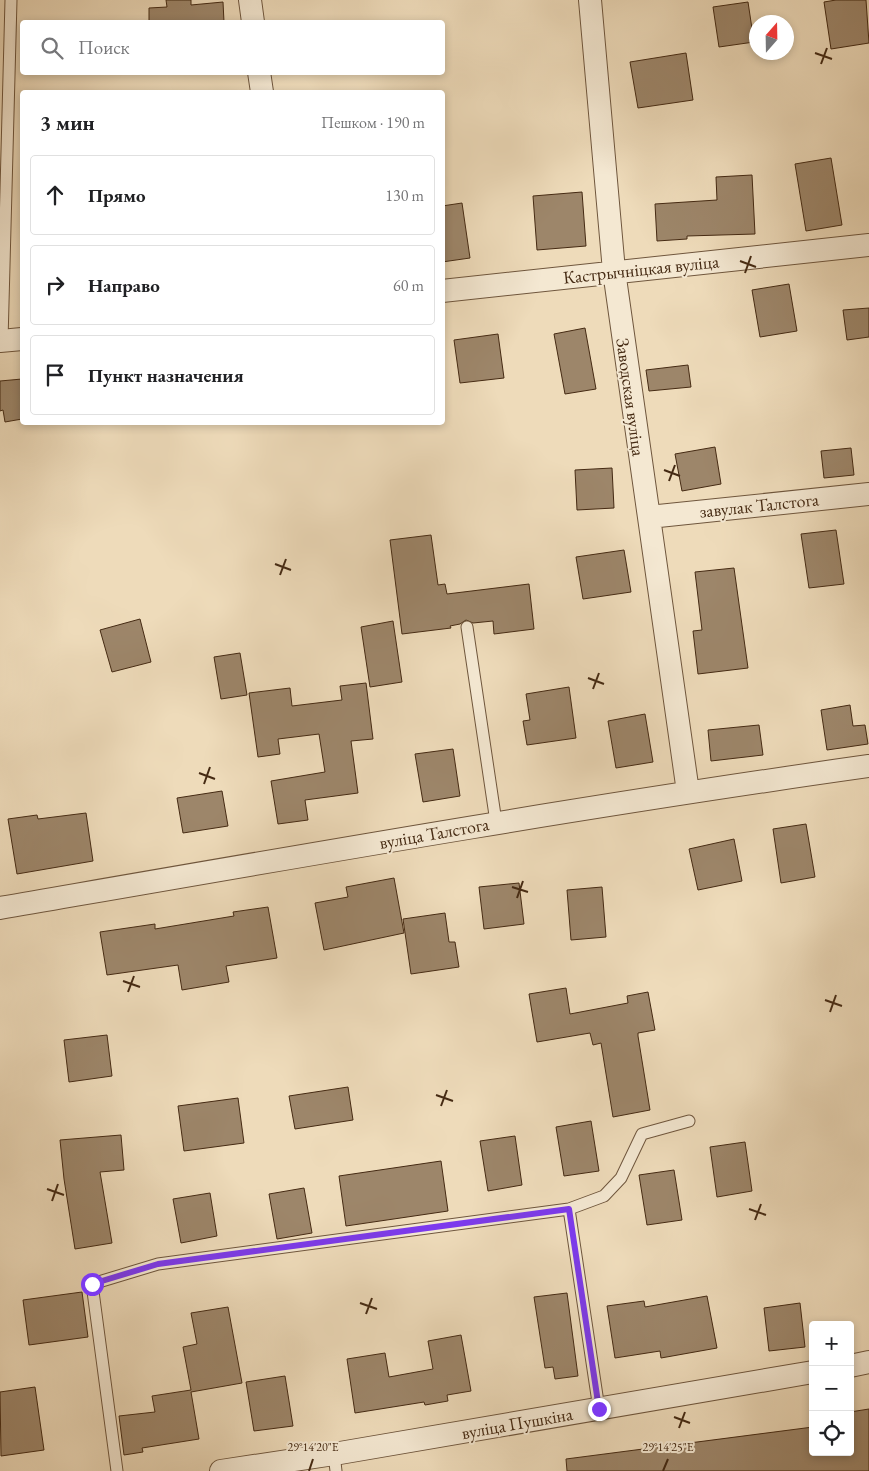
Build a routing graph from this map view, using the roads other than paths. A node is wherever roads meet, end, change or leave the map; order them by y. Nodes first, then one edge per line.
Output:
1 (11, 0) edge
2 (250, 0) edge
3 (590, 0) edge
4 (252, 20) edge
5 (259, 75) edge
6 (262, 90) edge
7 (869, 246) edge
8 (614, 271) junction
9 (445, 292) edge
10 (8, 340) edge
11 (869, 494) edge
12 (649, 517) junction
13 (467, 627) dead end
14 (869, 766) edge
15 (688, 792) junction
16 (496, 822) junction
17 (0, 908) edge
18 (688, 1121) dead end
19 (569, 1209) junction
20 (869, 1362) edge
21 (854, 1365) edge
22 (809, 1373) edge
23 (599, 1409) junction
24 (335, 1463) edge
25 (117, 1471) edge
26 (222, 1471) edge

1 - 10 lane
2 - 4 street
3 - 8 street, Заводская вуліца
5 - 6 street
7 - 8 street, Кастрычніцкая вуліца
8 - 9 street, Кастрычніцкая вуліца
8 - 12 street, Заводская вуліца
11 - 12 street, завулак Талстога
12 - 15 street, Заводская вуліца
13 - 16 lane
14 - 15 street, вуліца Талстога
15 - 16 street, вуліца Талстога
16 - 17 street, вуліца Талстога
18 - 19 lane
19 - 23 lane
19 - 25 lane
20 - 21 street
22 - 23 street, вуліца Пушкіна
23 - 24 street, вуліца Пушкіна
24 - 26 street, вуліца Пушкіна

